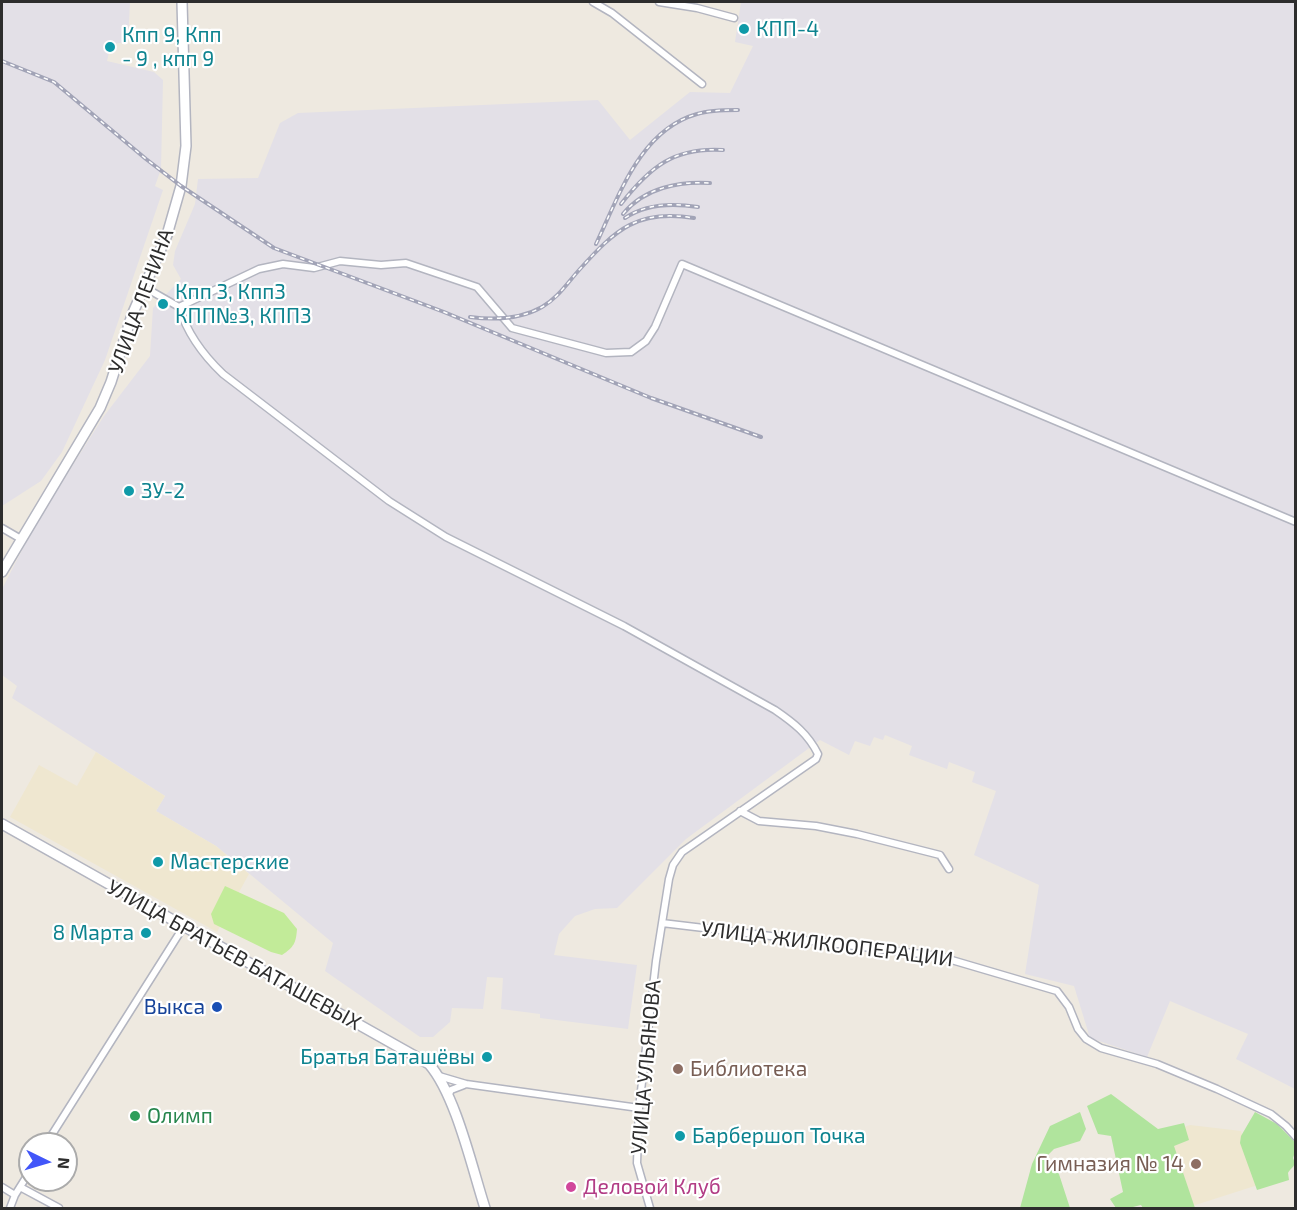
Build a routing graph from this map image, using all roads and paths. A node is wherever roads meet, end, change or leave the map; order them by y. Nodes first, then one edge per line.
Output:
1 (182, 2) edge
2 (593, 2) edge
3 (659, 2) edge
4 (734, 18) dead end
5 (702, 84) dead end
6 (144, 287) junction
7 (179, 307) junction
8 (1296, 522) edge
9 (2, 528) edge
10 (21, 539) junction
11 (2, 572) edge
12 (740, 811) junction
13 (2, 824) edge
14 (949, 869) dead end
15 (662, 923) junction
16 (184, 926) junction
17 (439, 1076) junction
18 (466, 1084) junction
19 (448, 1096) junction
20 (639, 1108) junction
21 (54, 1132) edge
22 (1296, 1137) edge
23 (2, 1187) edge
24 (18, 1191) edge
25 (29, 1192) edge
26 (15, 1196) junction
27 (10, 1209) edge
28 (58, 1209) edge
29 (485, 1209) edge
30 (650, 1209) edge

1 - 6 street, УЛИЦА ЛЕНИНА
2 - 5 street
3 - 4 street
6 - 7 street
6 - 10 street, УЛИЦА ЛЕНИНА
7 - 8 street
7 - 12 street, УЛИЦА УЛЬЯНОВА
9 - 10 street
10 - 11 street, УЛИЦА ЛЕНИНА
12 - 14 street
12 - 15 street, УЛИЦА УЛЬЯНОВА
13 - 16 street, УЛИЦА БРАТЬЕВ БАТАШЕВЫХ
15 - 20 street, УЛИЦА УЛЬЯНОВА
15 - 22 street, УЛИЦА ЖИЛКООПЕРАЦИИ
16 - 17 street, УЛИЦА БРАТЬЕВ БАТАШЕВЫХ
16 - 21 street
17 - 18 street, УЛИЦА БРАТЬЕВ БАТАШЕВЫХ
17 - 19 street
18 - 19 street
18 - 20 street, УЛИЦА БРАТЬЕВ БАТАШЕВЫХ
19 - 29 street
20 - 30 street, УЛИЦА УЛЬЯНОВА
23 - 26 street
24 - 26 street
25 - 28 street
26 - 27 street

